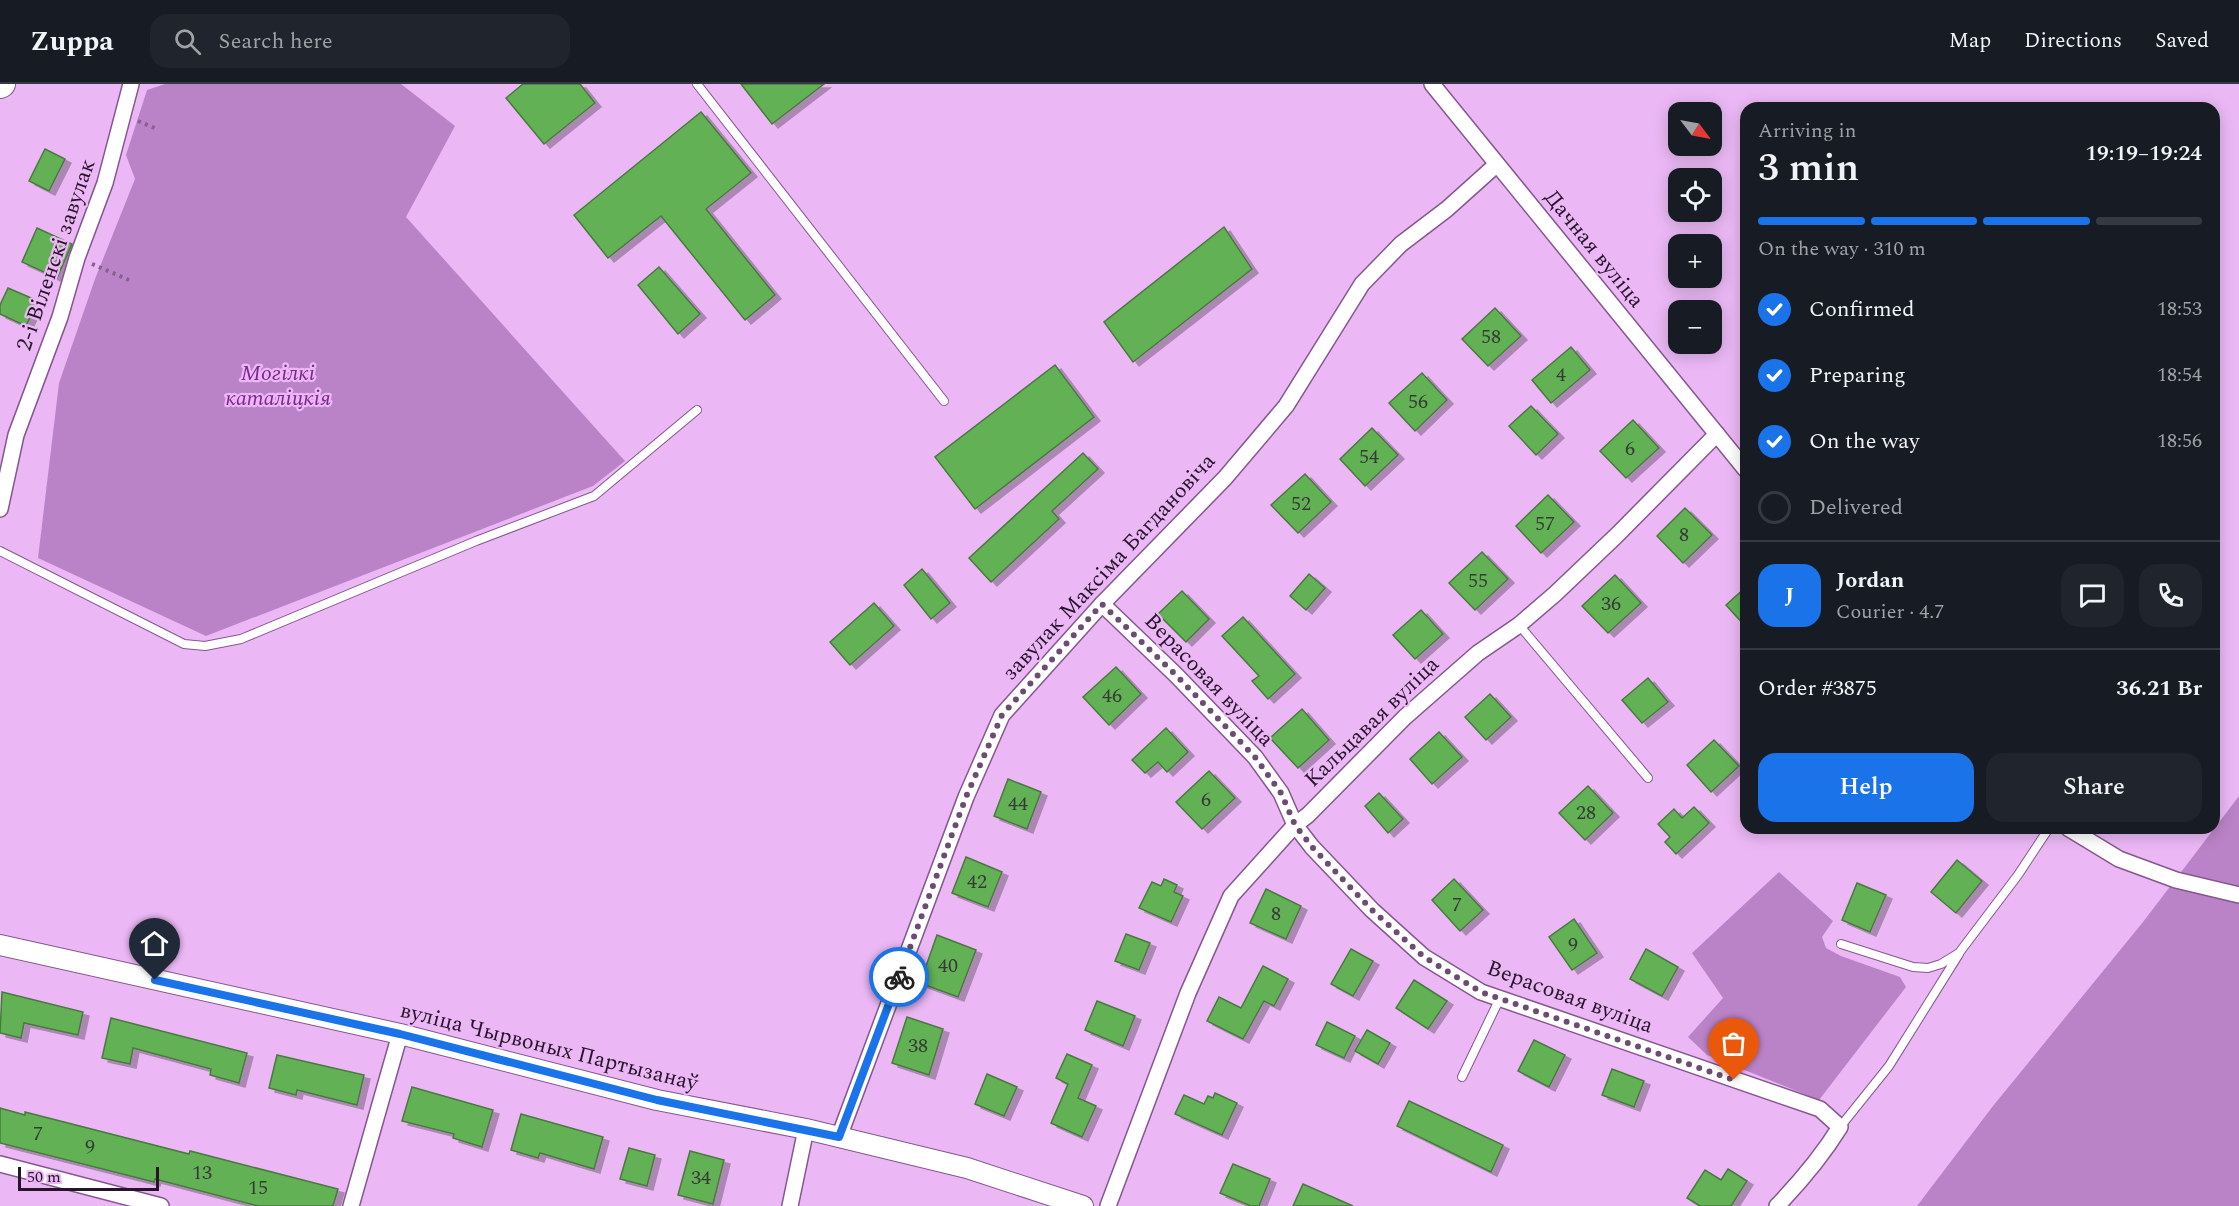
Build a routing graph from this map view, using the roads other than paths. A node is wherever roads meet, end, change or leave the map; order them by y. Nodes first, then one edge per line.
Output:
1 (131, 84) edge
2 (697, 84) edge
3 (1432, 84) edge
4 (1496, 165) junction
5 (944, 401) dead end
6 (697, 410) dead end
7 (1717, 434) junction
8 (1740, 463) edge
9 (0, 509) edge
10 (0, 551) edge
11 (1102, 604) junction
12 (1519, 625) junction
13 (1648, 778) dead end
14 (1295, 825) junction
15 (2045, 834) edge
16 (2078, 834) edge
17 (2239, 895) edge
18 (1841, 944) dead end
19 (0, 945) edge
20 (1959, 953) junction
21 (1500, 998) junction
22 (400, 1034) junction
23 (1462, 1077) dead end
24 (1840, 1127) junction
25 (806, 1129) junction
26 (839, 1137) junction
27 (0, 1164) edge
28 (161, 1206) edge
29 (351, 1206) edge
30 (790, 1206) edge
31 (1083, 1206) edge
32 (1108, 1206) edge
33 (1777, 1206) edge

1 - 9 street, 2-і Віленскі завулак
2 - 5 lane
3 - 4 street, Дачная вуліца
4 - 7 street, Дачная вуліца
4 - 11 street, завулак Максіма Багдановіча
6 - 10 lane
7 - 8 street, Дачная вуліца
7 - 12 street, Кальцавая вуліца
11 - 14 street, Верасовая вуліца
11 - 26 street, завулак Максіма Багдановіча
12 - 13 lane
12 - 14 street, Кальцавая вуліца
14 - 21 street, Верасовая вуліца
14 - 32 street, Кальцавая вуліца
15 - 20 lane
16 - 17 street
18 - 20 lane
19 - 22 street, вуліца Чырвоных Партызанаў
20 - 24 lane
21 - 23 lane
21 - 24 street, Верасовая вуліца
22 - 25 street, вуліца Чырвоных Партызанаў
22 - 29 street
24 - 33 street
25 - 26 street, вуліца Чырвоных Партызанаў
25 - 30 street
26 - 31 street, вуліца Чырвоных Партызанаў
27 - 28 street

